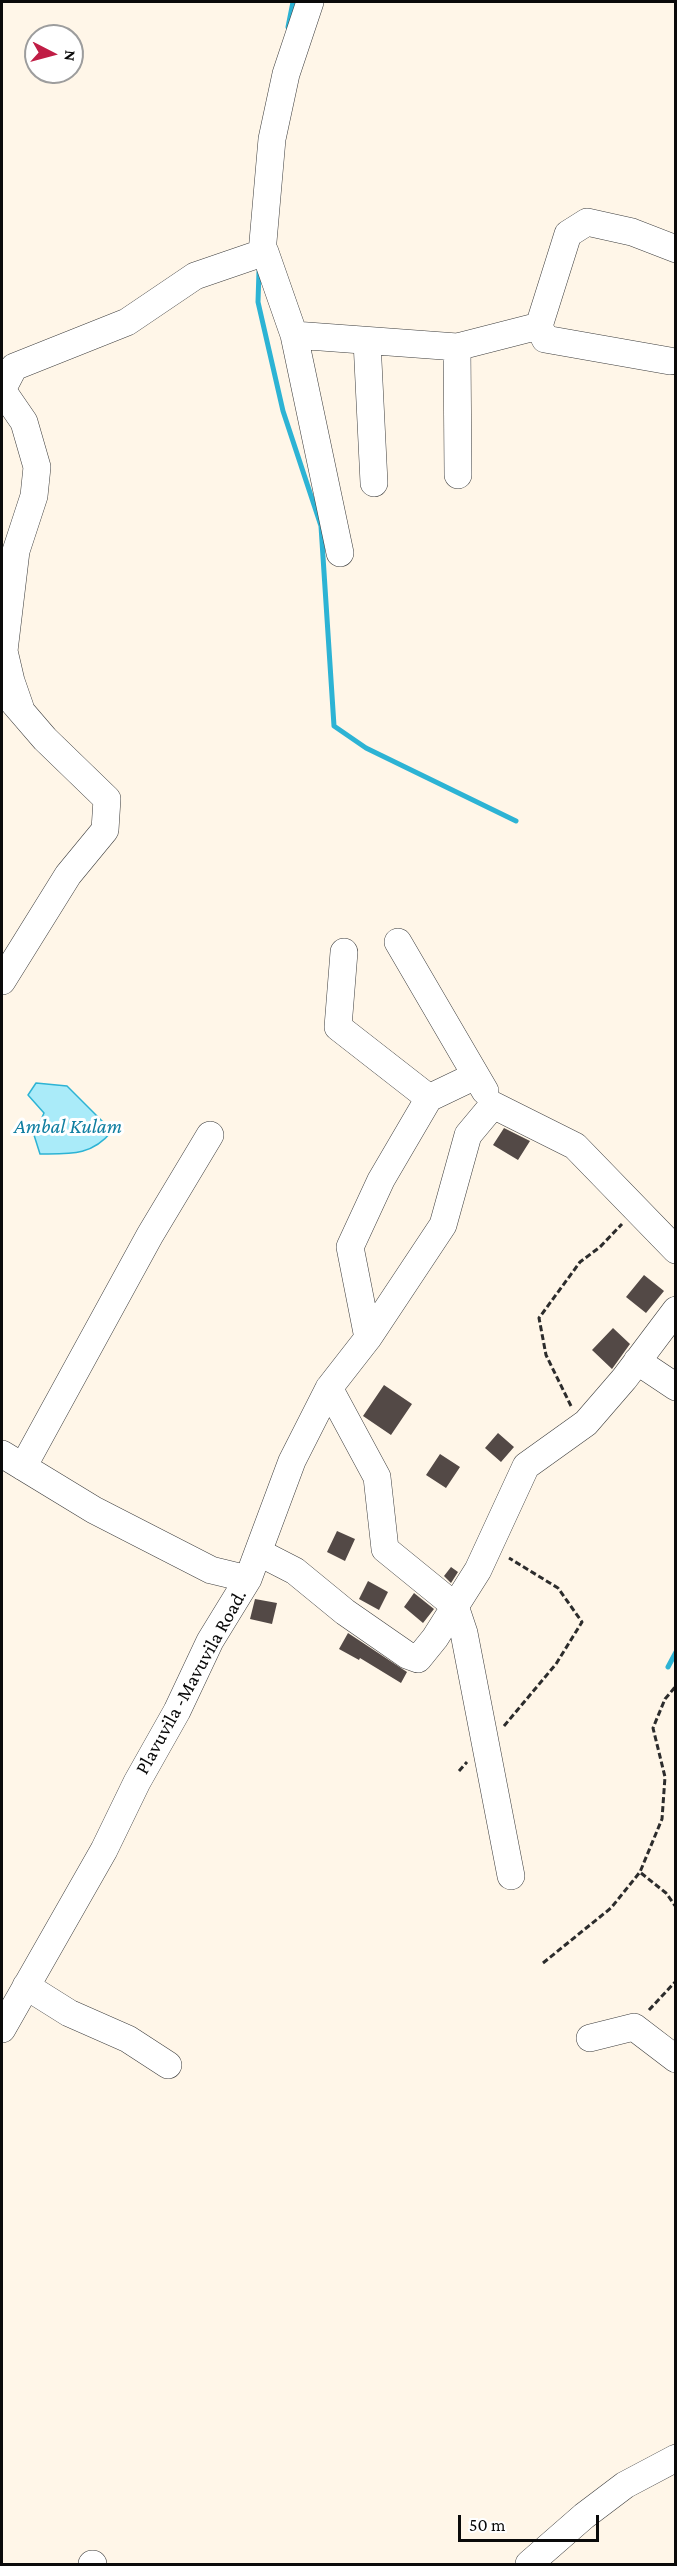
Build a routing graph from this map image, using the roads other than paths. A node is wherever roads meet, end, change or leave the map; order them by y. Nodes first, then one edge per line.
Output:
1 (310, 2) edge
2 (675, 249) edge
3 (258, 255) junction
4 (539, 326) junction
5 (294, 335) junction
6 (367, 341) junction
7 (457, 347) junction
8 (670, 361) dead end
9 (2, 390) edge
10 (458, 475) dead end
11 (374, 483) dead end
12 (340, 552) dead end
13 (3, 651) edge
14 (2, 689) edge
15 (23, 714) junction
16 (398, 942) dead end
17 (344, 952) dead end
18 (2, 981) edge
19 (475, 1076) junction
20 (429, 1098) junction
21 (493, 1105) junction
22 (210, 1135) dead end
23 (675, 1250) edge
24 (675, 1310) edge
25 (368, 1338) junction
26 (637, 1361) junction
27 (675, 1387) edge
28 (329, 1388) junction
29 (12, 1460) edge
30 (258, 1552) junction
31 (248, 1580) junction
32 (455, 1606) junction
33 (512, 1876) dead end
34 (26, 1986) junction
35 (2, 2029) edge
36 (590, 2038) dead end
37 (675, 2059) edge
38 (168, 2065) dead end
39 (675, 2458) edge
40 (530, 2565) edge

1 - 3 street
2 - 4 street
3 - 5 street
3 - 9 street
4 - 7 street
4 - 8 street
5 - 6 street
5 - 12 street
6 - 7 street
6 - 11 street
7 - 10 street
9 - 13 street
13 - 15 street
14 - 15 street
15 - 18 street
16 - 19 street
17 - 20 street
19 - 20 street
19 - 21 street
20 - 25 street
21 - 23 street
21 - 25 street
22 - 29 street
24 - 26 street
25 - 28 street
26 - 27 street
26 - 32 street
28 - 30 street
28 - 32 street
29 - 31 street, Plavuvila -Mavuvila Road.
30 - 31 street
30 - 32 street
31 - 34 street, Plavuvila -Mavuvila Road.
32 - 33 street
34 - 35 street, Plavuvila -Mavuvila Road.
34 - 38 street
36 - 37 street
39 - 40 street

